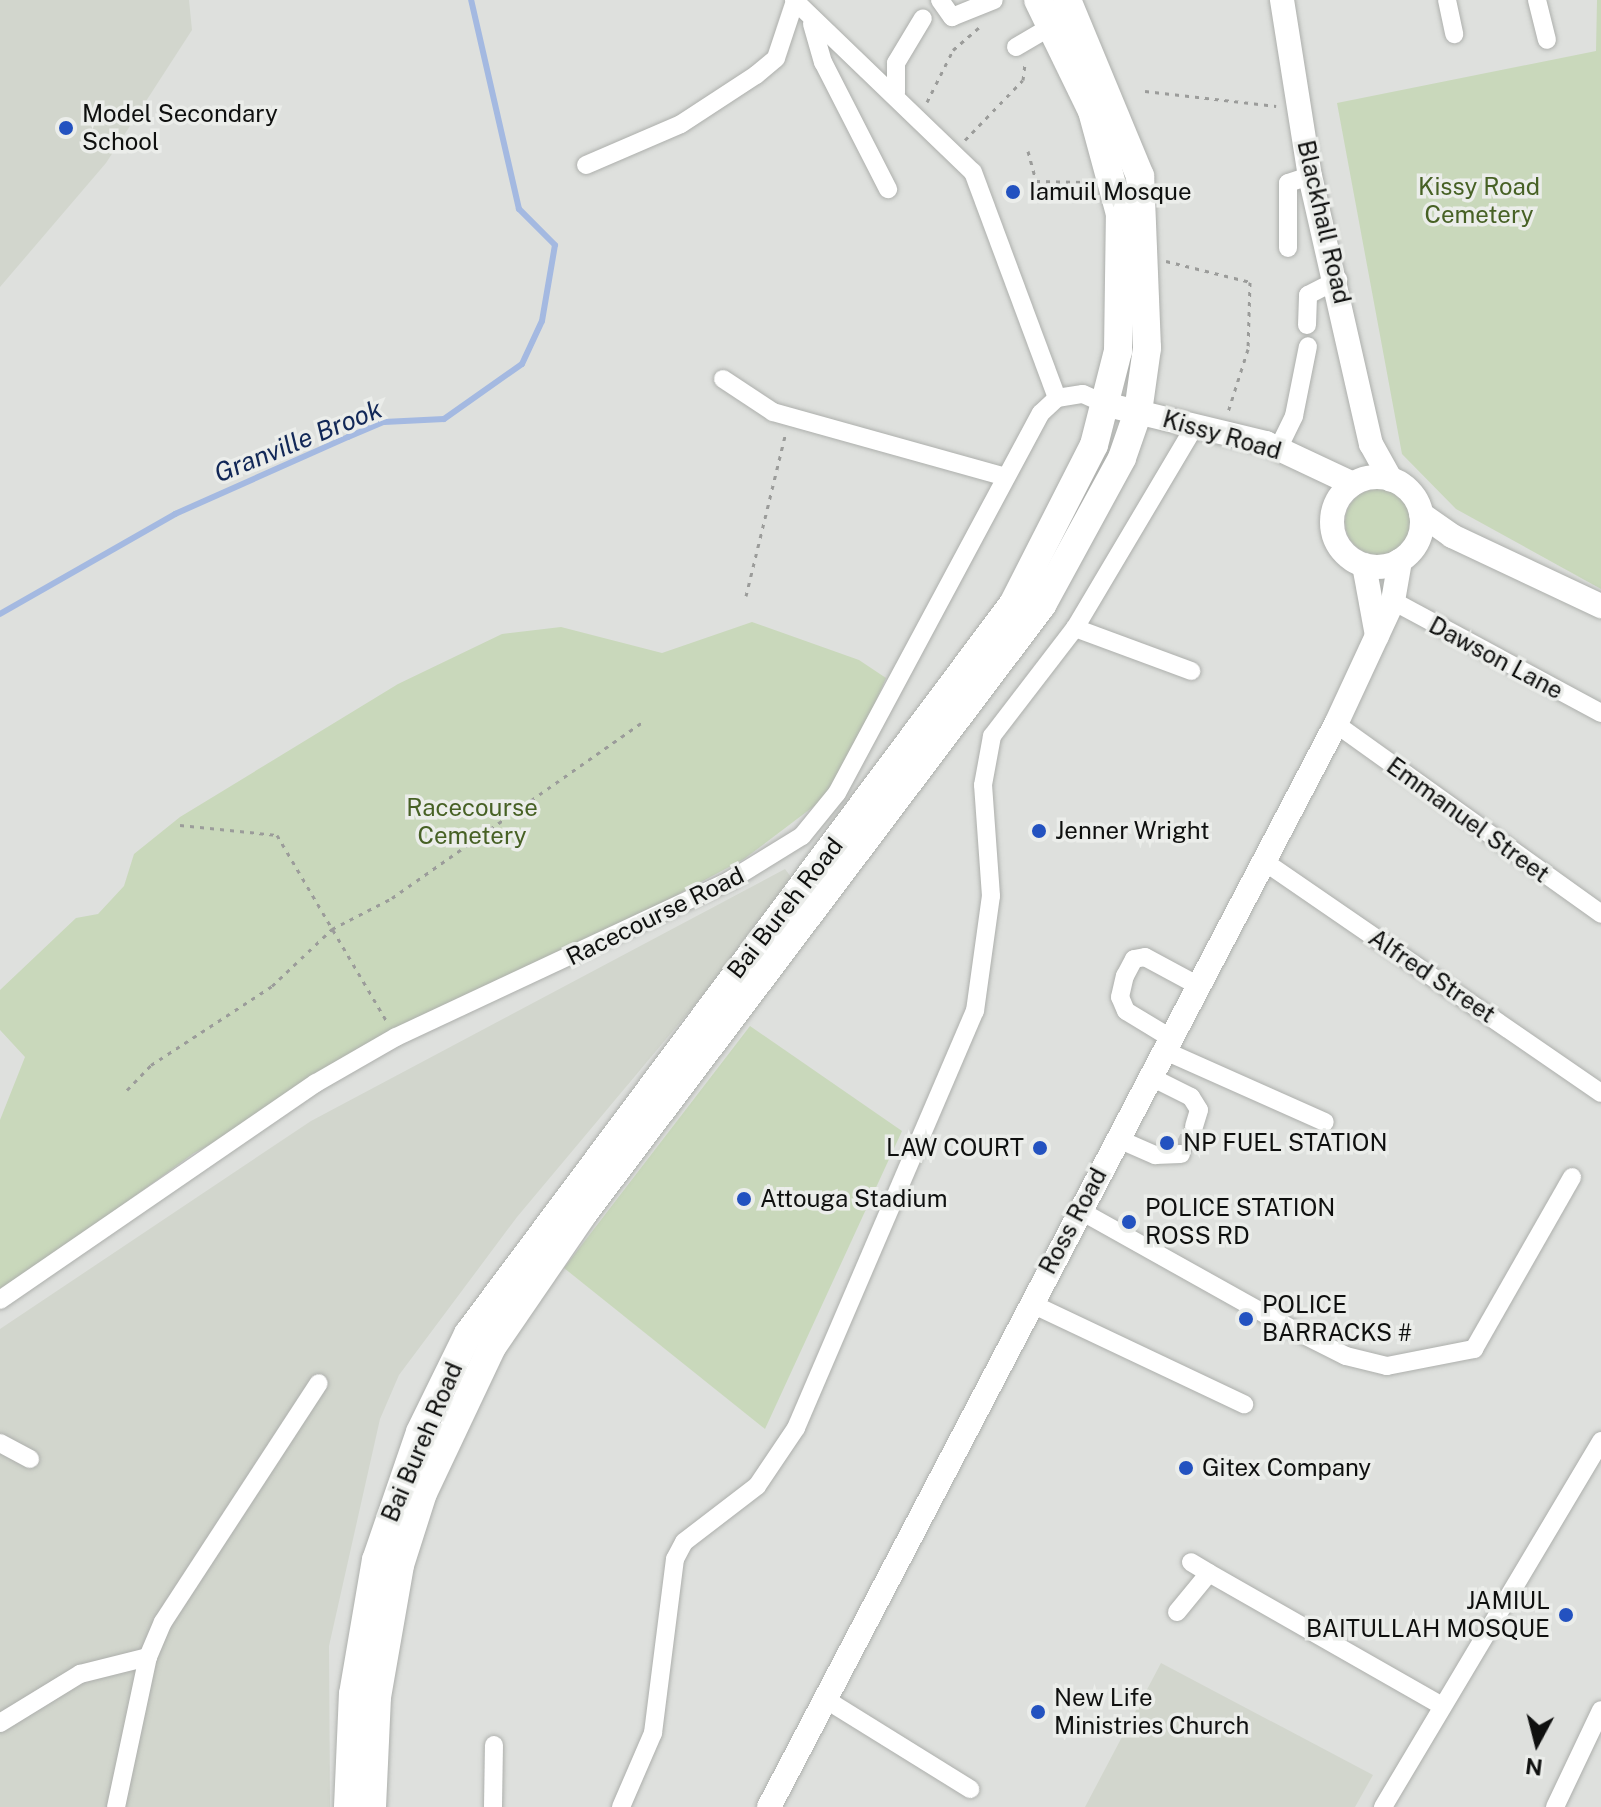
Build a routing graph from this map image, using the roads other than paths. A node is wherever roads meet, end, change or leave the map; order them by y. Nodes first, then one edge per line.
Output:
1 (940, 0) edge
2 (1038, 0) edge
3 (1067, 0) edge
4 (1282, 0) edge
5 (1447, 0) edge
6 (1537, 0) edge
7 (794, 1) edge
8 (991, 9) edge
9 (923, 18) dead end
10 (812, 24) junction
11 (1052, 26) junction
12 (1454, 34) dead end
13 (1547, 40) dead end
14 (1016, 47) road end
15 (896, 93) junction
16 (586, 165) dead end
17 (1310, 176) junction
18 (888, 189) dead end
19 (1288, 248) dead end
20 (1338, 280) junction
21 (1307, 325) dead end
22 (1308, 346) dead end
23 (723, 379) dead end
24 (1057, 398) junction
25 (1108, 405) junction
26 (1138, 412) junction
27 (1196, 424) junction
28 (1371, 444) junction
29 (1278, 449) junction
30 (1303, 463) junction
31 (1002, 476) junction
32 (1391, 480) junction
33 (1357, 482) junction
34 (1334, 509) junction
35 (1421, 514) junction
36 (1452, 536) junction
37 (1418, 542) junction
38 (1400, 561) junction
39 (1364, 565) junction
40 (1393, 601) junction
41 (1601, 606) edge
42 (1075, 628) junction
43 (1377, 636) junction
44 (1191, 671) dead end
45 (1601, 713) edge
46 (1336, 724) junction
47 (1262, 860) junction
48 (1601, 914) edge
49 (1197, 985) junction
50 (1166, 1044) junction
51 (1149, 1076) junction
52 (1601, 1093) edge
53 (1325, 1122) dead end
54 (1194, 1126) tunnel mouth
55 (1116, 1138) junction
56 (1181, 1154) dead end
57 (1572, 1177) dead end
58 (1079, 1210) junction
59 (2, 1294) edge
60 (1030, 1303) junction
61 (319, 1383) dead end
62 (1244, 1404) dead end
63 (0, 1443) edge
64 (1598, 1451) edge
65 (30, 1459) dead end
66 (1191, 1562) dead end
67 (1209, 1573) junction
68 (1177, 1612) dead end
69 (148, 1657) junction
70 (825, 1699) junction
71 (1439, 1704) junction
72 (1601, 1710) edge
73 (0, 1723) edge
74 (494, 1745) dead end
75 (970, 1789) dead end
76 (116, 1807) edge
77 (348, 1807) edge
78 (372, 1807) edge
79 (493, 1807) edge
80 (621, 1807) edge
81 (769, 1807) edge
82 (1383, 1807) edge
83 (1555, 1807) edge

1 - 8 street
2 - 11 highway, Bai Bureh Road
3 - 26 highway
4 - 17 main road, Blackhall Road
5 - 12 street
6 - 13 street
7 - 10 street
7 - 16 street
9 - 15 street
10 - 15 street
10 - 18 street
11 - 14 street
11 - 25 highway, Bai Bureh Road
15 - 24 street
17 - 19 street
17 - 20 main road, Blackhall Road
20 - 21 street
20 - 28 main road, Blackhall Road
22 - 29 street
23 - 31 street
24 - 25 street
24 - 31 street, Racecourse Road
25 - 26 main road
25 - 77 highway, Bai Bureh Road
26 - 27 main road, Kissy Road
26 - 78 highway
27 - 29 main road, Kissy Road
27 - 42 street
28 - 32 main road, Blackhall Road
28 - 33 main road, Blackhall Road
29 - 30 main road, Kissy Road
30 - 33 main road, Kissy Road
30 - 34 main road, Kissy Road
31 - 59 street, Racecourse Road
32 - 33 main road
32 - 35 main road
33 - 34 main road
34 - 39 main road
35 - 36 main road
35 - 37 main road
36 - 37 main road
36 - 41 main road
37 - 38 main road
38 - 39 main road
38 - 40 main road, Ross Road
39 - 43 main road
40 - 43 main road, Ross Road
40 - 45 street, Dawson Lane
42 - 44 street
42 - 80 street
43 - 46 main road, Ross Road
46 - 47 main road, Ross Road
46 - 48 street, Emmanuel Street
47 - 49 main road, Ross Road
47 - 52 street, Alfred Street
49 - 50 main road, Ross Road
49 - 50 street
50 - 51 main road, Ross Road
50 - 53 street
51 - 54 street
51 - 55 main road, Ross Road
55 - 56 street
55 - 58 main road, Ross Road
57 - 58 street
58 - 60 main road, Ross Road
60 - 62 street
60 - 70 main road, Ross Road
61 - 69 street
63 - 65 street
64 - 71 street
66 - 67 street
67 - 68 street
67 - 71 street
69 - 73 street
69 - 76 street
70 - 75 street
70 - 81 main road, Ross Road
71 - 82 street
72 - 83 street
74 - 79 street

